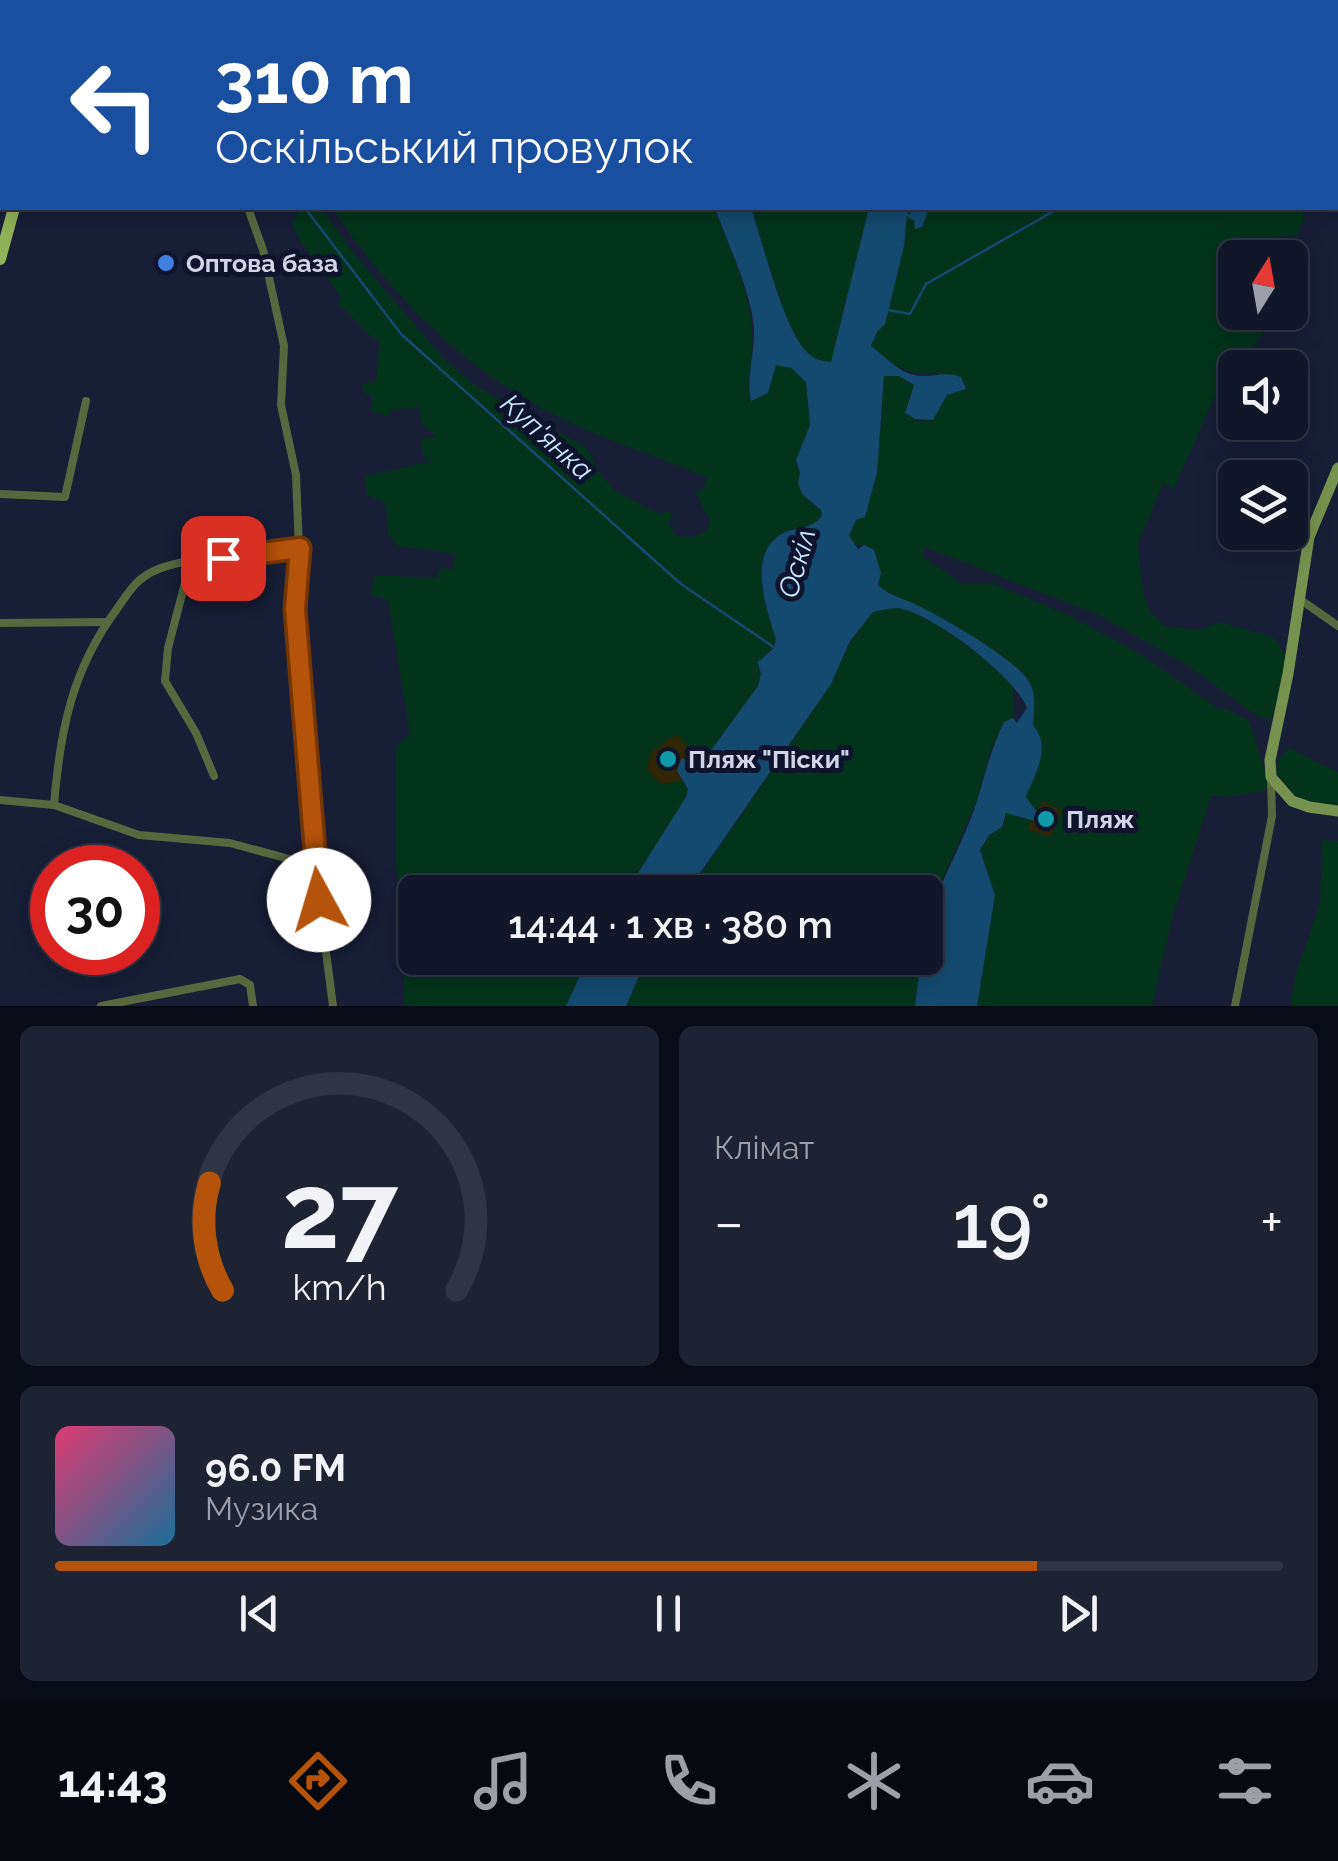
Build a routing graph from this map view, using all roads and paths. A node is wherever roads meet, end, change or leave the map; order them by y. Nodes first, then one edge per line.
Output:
1 (13, 210) edge
2 (249, 210) edge
3 (0, 259) edge
4 (86, 401) dead end
5 (1338, 468) edge
6 (0, 494) edge
7 (300, 548) junction
8 (185, 563) junction
9 (1298, 598) junction
10 (107, 622) junction
11 (0, 624) edge
12 (1338, 626) edge
13 (214, 776) dead end
14 (1271, 776) junction
15 (0, 800) edge
16 (54, 805) junction
17 (1338, 811) edge
18 (315, 866) junction
19 (101, 1006) edge
20 (253, 1006) edge
21 (333, 1006) edge
22 (1235, 1006) edge

1 - 3 main road
2 - 7 street
4 - 6 street
5 - 9 street
7 - 8 street
7 - 18 street
8 - 10 street
8 - 13 street
9 - 12 street
9 - 14 street
10 - 11 street
10 - 16 street
14 - 17 street
14 - 22 street
15 - 16 street
16 - 18 street
18 - 21 street
19 - 20 street

